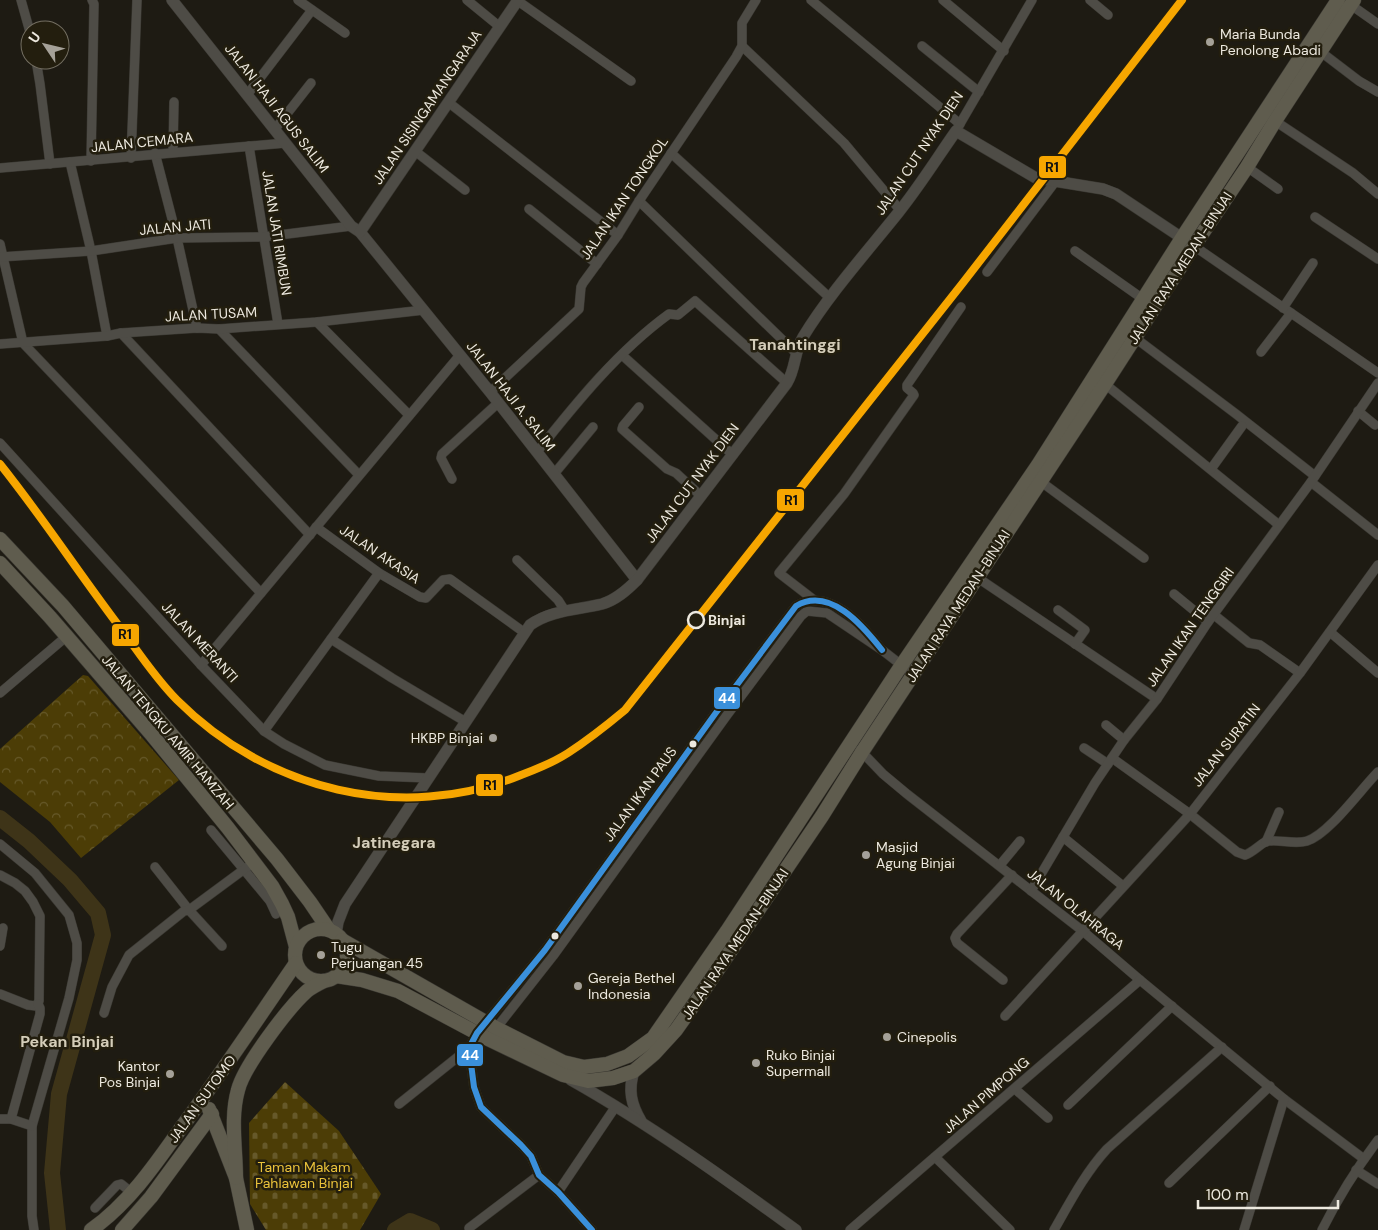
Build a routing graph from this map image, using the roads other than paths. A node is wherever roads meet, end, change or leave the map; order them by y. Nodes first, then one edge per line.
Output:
1 (21, 0) edge
2 (92, 0) edge
3 (137, 0) edge
4 (172, 0) edge
5 (298, 0) edge
6 (467, 0) edge
7 (518, 0) edge
8 (756, 0) edge
9 (811, 0) edge
10 (943, 0) edge
11 (1032, 0) edge
12 (1090, 0) edge
13 (1348, 2) edge
14 (312, 10) junction
15 (1108, 14) dead end
16 (27, 20) edge
17 (1378, 24) edge
18 (500, 27) junction
19 (345, 34) dead end
20 (742, 46) junction
21 (922, 46) dead end
22 (1004, 51) junction
23 (1321, 52) junction
24 (38, 70) edge
25 (631, 81) dead end
26 (311, 83) dead end
27 (979, 92) junction
28 (1378, 92) edge
29 (247, 95) junction
30 (174, 102) dead end
31 (448, 102) junction
32 (1275, 121) junction
33 (958, 128) junction
34 (275, 129) junction
35 (286, 143) junction
36 (249, 146) junction
37 (415, 151) junction
38 (173, 152) junction
39 (155, 153) junction
40 (671, 153) junction
41 (131, 158) junction
42 (91, 160) junction
43 (70, 162) junction
44 (50, 164) junction
45 (1248, 166) junction
46 (0, 168) edge
47 (1055, 182) junction
48 (1278, 189) dead end
49 (465, 190) dead end
50 (1378, 194) edge
51 (639, 201) junction
52 (529, 209) dead end
53 (900, 210) junction
54 (1315, 217) dead end
55 (356, 229) junction
56 (618, 235) junction
57 (263, 237) junction
58 (177, 238) junction
59 (1188, 242) junction
60 (0, 244) edge
61 (91, 250) junction
62 (1075, 251) dead end
63 (2, 257) edge
64 (1378, 259) edge
65 (1313, 263) dead end
66 (597, 264) junction
67 (987, 272) dead end
68 (830, 298) junction
69 (1143, 299) junction
70 (961, 307) dead end
71 (424, 310) junction
72 (1287, 311) junction
73 (317, 322) junction
74 (278, 324) junction
75 (197, 328) junction
76 (219, 329) junction
77 (121, 333) junction
78 (107, 336) junction
79 (1134, 337) junction
80 (23, 343) junction
81 (0, 344) edge
82 (1261, 352) dead end
83 (796, 353) junction
84 (460, 355) junction
85 (622, 355) junction
86 (1378, 372) edge
87 (787, 383) junction
88 (1378, 383) edge
89 (1105, 384) junction
90 (490, 392) junction
91 (498, 403) junction
92 (640, 407) dead end
93 (1358, 411) junction
94 (409, 415) junction
95 (1375, 425) dead end
96 (1242, 426) dead end
97 (593, 428) dead end
98 (0, 443) edge
99 (537, 452) junction
100 (733, 455) junction
101 (1211, 469) junction
102 (554, 474) junction
103 (359, 475) junction
104 (452, 479) dead end
105 (1313, 479) junction
106 (1040, 481) junction
107 (701, 496) junction
108 (1279, 525) junction
109 (313, 531) junction
110 (1378, 535) edge
111 (0, 539) edge
112 (1144, 558) dead end
113 (517, 560) dead end
114 (0, 563) edge
115 (1378, 565) edge
116 (972, 573) junction
117 (378, 574) junction
118 (637, 580) junction
119 (261, 593) junction
120 (1174, 594) dead end
121 (814, 600) junction
122 (1058, 610) dead end
123 (565, 611) junction
124 (1211, 618) junction
125 (1330, 632) junction
126 (524, 633) junction
127 (66, 636) junction
128 (331, 639) junction
129 (1075, 644) junction
130 (882, 650) junction
131 (202, 665) junction
132 (901, 666) junction
133 (1300, 672) junction
134 (1378, 673) edge
135 (914, 674) junction
136 (0, 693) edge
137 (1156, 699) junction
138 (466, 722) junction
139 (1106, 725) dead end
140 (264, 731) junction
141 (1124, 740) junction
142 (850, 743) junction
143 (1084, 748) dead end
144 (862, 752) junction
145 (1110, 761) junction
146 (681, 769) junction
147 (1378, 772) edge
148 (428, 778) junction
149 (1279, 812) dead end
150 (1190, 814) junction
151 (240, 817) junction
152 (228, 828) junction
153 (212, 830) dead end
154 (1063, 837) junction
155 (1020, 841) dead end
156 (1266, 842) junction
157 (0, 844) edge
158 (1000, 865) junction
159 (249, 866) junction
160 (154, 867) dead end
161 (0, 875) edge
162 (1012, 876) junction
163 (1123, 886) junction
164 (1031, 890) junction
165 (189, 910) junction
166 (276, 914) dead end
167 (738, 926) junction
168 (3, 928) dead end
169 (1084, 932) junction
170 (336, 935) junction
171 (0, 946) edge
172 (222, 946) dead end
173 (296, 947) junction
174 (296, 963) junction
175 (330, 978) junction
176 (1003, 980) dead end
177 (1140, 980) junction
178 (0, 994) edge
179 (38, 1004) junction
180 (1172, 1006) junction
181 (104, 1013) dead end
182 (1006, 1016) dead end
183 (486, 1030) junction
184 (243, 1042) junction
185 (1222, 1047) junction
186 (470, 1048) junction
187 (259, 1052) junction
188 (634, 1071) junction
189 (563, 1075) junction
190 (1270, 1086) junction
191 (1015, 1089) junction
192 (204, 1097) junction
193 (1284, 1099) junction
194 (399, 1104) dead end
195 (1068, 1105) dead end
196 (616, 1106) junction
197 (212, 1114) junction
198 (1048, 1118) dead end
199 (0, 1119) edge
200 (11, 1119) junction
201 (644, 1125) junction
202 (32, 1126) junction
203 (1378, 1140) edge
204 (161, 1156) junction
205 (935, 1156) junction
206 (1364, 1159) junction
207 (175, 1166) junction
208 (1356, 1170) junction
209 (539, 1176) junction
210 (236, 1178) junction
211 (1170, 1183) dead end
212 (1378, 1184) edge
213 (131, 1192) junction
214 (558, 1192) junction
215 (95, 1208) dead end
216 (99, 1227) edge
217 (469, 1228) dead end
218 (34, 1230) edge
219 (122, 1230) edge
220 (247, 1230) edge
221 (592, 1230) edge
222 (796, 1230) edge
223 (850, 1230) edge
224 (1010, 1230) edge
225 (1054, 1230) edge
226 (1244, 1230) edge
227 (1322, 1230) edge

1 - 16 street
2 - 42 street
3 - 41 street
4 - 29 street, JALAN HAJI AGUS SALIM
5 - 14 street
6 - 18 street
7 - 18 street, JALAN SISINGAMANGARAJA
7 - 25 street
8 - 20 street
9 - 33 street
10 - 22 street
11 - 22 street, JALAN CUT NYAK DIEN
12 - 15 street
13 - 17 street
13 - 23 main road, JALAN RAYA MEDAN-BINJAI
13 - 59 main road, JALAN RAYA MEDAN-BINJAI
14 - 19 street
14 - 29 street
18 - 31 street, JALAN SISINGAMANGARAJA
20 - 40 street, JALAN IKAN TONGKOL
20 - 53 street
21 - 27 street
22 - 27 street, JALAN CUT NYAK DIEN
23 - 28 street
23 - 32 main road, JALAN RAYA MEDAN-BINJAI
24 - 44 street
26 - 34 street
27 - 33 street, JALAN CUT NYAK DIEN
29 - 34 street, JALAN HAJI AGUS SALIM
30 - 38 street
31 - 37 street, JALAN SISINGAMANGARAJA
31 - 56 street
32 - 45 main road, JALAN RAYA MEDAN-BINJAI
32 - 50 street
33 - 47 street
33 - 53 street, JALAN CUT NYAK DIEN
34 - 35 street, JALAN HAJI AGUS SALIM
35 - 36 street, JALAN CEMARA
35 - 55 street, JALAN HAJI AGUS SALIM
36 - 38 street, JALAN CEMARA
36 - 57 street, JALAN JATI RIMBUN
37 - 49 street
37 - 55 street, JALAN SISINGAMANGARAJA
38 - 39 street, JALAN CEMARA
39 - 41 street, JALAN CEMARA
39 - 58 street
40 - 51 street, JALAN IKAN TONGKOL
40 - 68 street
41 - 42 street, JALAN CEMARA
42 - 43 street, JALAN CEMARA
43 - 44 street, JALAN CEMARA
43 - 61 street
44 - 46 street, JALAN CEMARA
45 - 48 street
45 - 59 main road, JALAN RAYA MEDAN-BINJAI
47 - 59 street
47 - 67 street
51 - 56 street, JALAN IKAN TONGKOL
51 - 83 street
52 - 66 street
53 - 68 street, JALAN CUT NYAK DIEN
54 - 64 street
55 - 57 street, JALAN JATI
55 - 71 street, JALAN HAJI A. SALIM
56 - 66 street, JALAN IKAN TONGKOL
57 - 58 street, JALAN JATI
57 - 74 street, JALAN JATI RIMBUN
58 - 61 street, JALAN JATI
58 - 75 street
59 - 69 main road, JALAN RAYA MEDAN-BINJAI
59 - 72 street
59 - 79 main road, JALAN RAYA MEDAN-BINJAI
60 - 63 street
61 - 63 street, JALAN JATI
61 - 78 street
62 - 69 street
63 - 80 street
65 - 72 street
66 - 90 street, JALAN IKAN TONGKOL
68 - 83 street, JALAN CUT NYAK DIEN
69 - 116 main road, JALAN RAYA MEDAN-BINJAI
70 - 121 street
71 - 73 street, JALAN TUSAM
71 - 84 street, JALAN HAJI A. SALIM
72 - 82 street
72 - 86 street
73 - 74 street, JALAN TUSAM
73 - 94 street
74 - 76 street, JALAN TUSAM
75 - 76 street, JALAN TUSAM
75 - 77 street, JALAN TUSAM
76 - 103 street
77 - 78 street, JALAN TUSAM
77 - 109 street, JALAN AKASIA
78 - 80 street, JALAN TUSAM
79 - 89 main road, JALAN RAYA MEDAN-BINJAI
79 - 105 street
80 - 81 street, JALAN TUSAM
80 - 119 street
83 - 87 street, JALAN CUT NYAK DIEN
84 - 90 street, JALAN HAJI A. SALIM
84 - 94 street
85 - 87 street
85 - 99 street
85 - 100 street
87 - 100 street, JALAN CUT NYAK DIEN
88 - 93 street, JALAN IKAN TENGGIRI
89 - 101 street
89 - 106 main road, JALAN RAYA MEDAN-BINJAI
90 - 91 street, JALAN HAJI A. SALIM
91 - 99 street, JALAN HAJI A. SALIM
91 - 104 street
92 - 107 street
93 - 95 street
93 - 105 street, JALAN IKAN TENGGIRI
94 - 103 street
96 - 101 street
97 - 102 street
98 - 131 street, JALAN MERANTI
99 - 102 street, JALAN HAJI A. SALIM
100 - 107 street, JALAN CUT NYAK DIEN
101 - 108 street
102 - 118 street, JALAN HAJI A. SALIM
103 - 109 street
105 - 108 street, JALAN IKAN TENGGIRI
105 - 110 street
106 - 112 street
106 - 116 main road, JALAN RAYA MEDAN-BINJAI
107 - 118 street, JALAN CUT NYAK DIEN
108 - 124 street, JALAN IKAN TENGGIRI
109 - 117 street, JALAN AKASIA
109 - 119 street
111 - 151 main road, JALAN TENGKU AMIR HAMZAH
113 - 123 street
114 - 127 main road, JALAN TENGKU AMIR HAMZAH
115 - 125 street, JALAN SURATIN
116 - 129 street
116 - 132 main road, JALAN RAYA MEDAN-BINJAI
116 - 135 main road, JALAN RAYA MEDAN-BINJAI
117 - 126 street, JALAN AKASIA
117 - 128 street
118 - 123 street, JALAN CUT NYAK DIEN
119 - 131 street
120 - 124 street
121 - 130 street, JALAN IKAN PAUS
121 - 146 street, JALAN IKAN PAUS
122 - 129 street
123 - 126 street, JALAN CUT NYAK DIEN
124 - 133 street
124 - 137 street, JALAN IKAN TENGGIRI
125 - 133 street, JALAN SURATIN
125 - 134 street
126 - 138 street, JALAN CUT NYAK DIEN
127 - 136 street
127 - 152 main road, JALAN TENGKU AMIR HAMZAH
128 - 138 street
128 - 140 street
129 - 137 street
130 - 132 street, JALAN IKAN PAUS
130 - 146 street, JALAN IKAN PAUS
131 - 140 street, JALAN MERANTI
132 - 135 street, JALAN IKAN PAUS
132 - 142 main road, JALAN RAYA MEDAN-BINJAI
133 - 150 street, JALAN SURATIN
135 - 144 main road, JALAN RAYA MEDAN-BINJAI
137 - 141 street, JALAN IKAN TENGGIRI
138 - 148 street, JALAN CUT NYAK DIEN
139 - 141 street
140 - 148 street, JALAN MERANTI
141 - 145 street, JALAN IKAN TENGGIRI
142 - 144 street, JALAN OLAHRAGA
142 - 167 main road, JALAN RAYA MEDAN-BINJAI
143 - 145 street
144 - 158 street, JALAN OLAHRAGA
144 - 167 main road, JALAN RAYA MEDAN-BINJAI
145 - 150 street
145 - 154 street, JALAN IKAN TENGGIRI
146 - 183 street, JALAN IKAN PAUS
147 - 156 street
148 - 170 street, JALAN CUT NYAK DIEN
149 - 156 street
150 - 156 street
150 - 163 street, JALAN SURATIN
151 - 152 main road
151 - 170 main road, JALAN TENGKU AMIR HAMZAH
152 - 159 main road, JALAN TENGKU AMIR HAMZAH
153 - 159 street
154 - 163 street
154 - 164 street, JALAN IKAN TENGGIRI
155 - 158 street
157 - 202 street
158 - 162 street, JALAN OLAHRAGA
159 - 165 street
159 - 166 street
159 - 173 main road, JALAN TENGKU AMIR HAMZAH
160 - 165 street
161 - 179 street
162 - 164 street, JALAN OLAHRAGA
162 - 176 street
163 - 169 street, JALAN SURATIN
164 - 169 street, JALAN OLAHRAGA
165 - 172 street
165 - 181 street
167 - 183 main road, JALAN RAYA MEDAN-BINJAI
167 - 188 main road, JALAN RAYA MEDAN-BINJAI
168 - 171 street
169 - 177 street, JALAN OLAHRAGA
169 - 182 street
170 - 173 main road
170 - 175 main road
170 - 183 main road
173 - 174 main road
174 - 175 main road
174 - 184 main road, JALAN SUTOMO
175 - 183 main road
175 - 187 main road, JALAN SUTOMO
177 - 180 street, JALAN OLAHRAGA
177 - 191 street, JALAN PIMPONG
178 - 179 street
179 - 200 street
180 - 185 street, JALAN OLAHRAGA
180 - 195 street
183 - 186 street, JALAN IKAN PAUS
183 - 189 main road, JALAN RAYA MEDAN-BINJAI
184 - 187 main road
184 - 192 main road, JALAN SUTOMO
185 - 190 street, JALAN OLAHRAGA
185 - 225 street
186 - 194 street
186 - 209 street
187 - 210 main road, JALAN SUTOMO
188 - 189 main road, JALAN RAYA MEDAN-BINJAI
188 - 201 street
189 - 196 street
190 - 193 street, JALAN OLAHRAGA
190 - 211 street
191 - 198 street
191 - 205 street, JALAN PIMPONG
192 - 197 main road
192 - 204 main road, JALAN SUTOMO
193 - 206 street, JALAN OLAHRAGA
193 - 226 street
196 - 201 street
196 - 214 street
197 - 207 main road, JALAN SUTOMO
197 - 210 main road
199 - 200 street
200 - 202 street
201 - 222 street
202 - 218 street
203 - 206 street
204 - 207 main road
204 - 213 main road, JALAN SUTOMO
205 - 223 street, JALAN PIMPONG
205 - 224 street
206 - 208 street
207 - 219 main road, JALAN SUTOMO
208 - 212 street
208 - 227 street
209 - 214 street
209 - 217 street
210 - 220 main road
213 - 215 street
213 - 216 main road, JALAN SUTOMO
214 - 221 street

